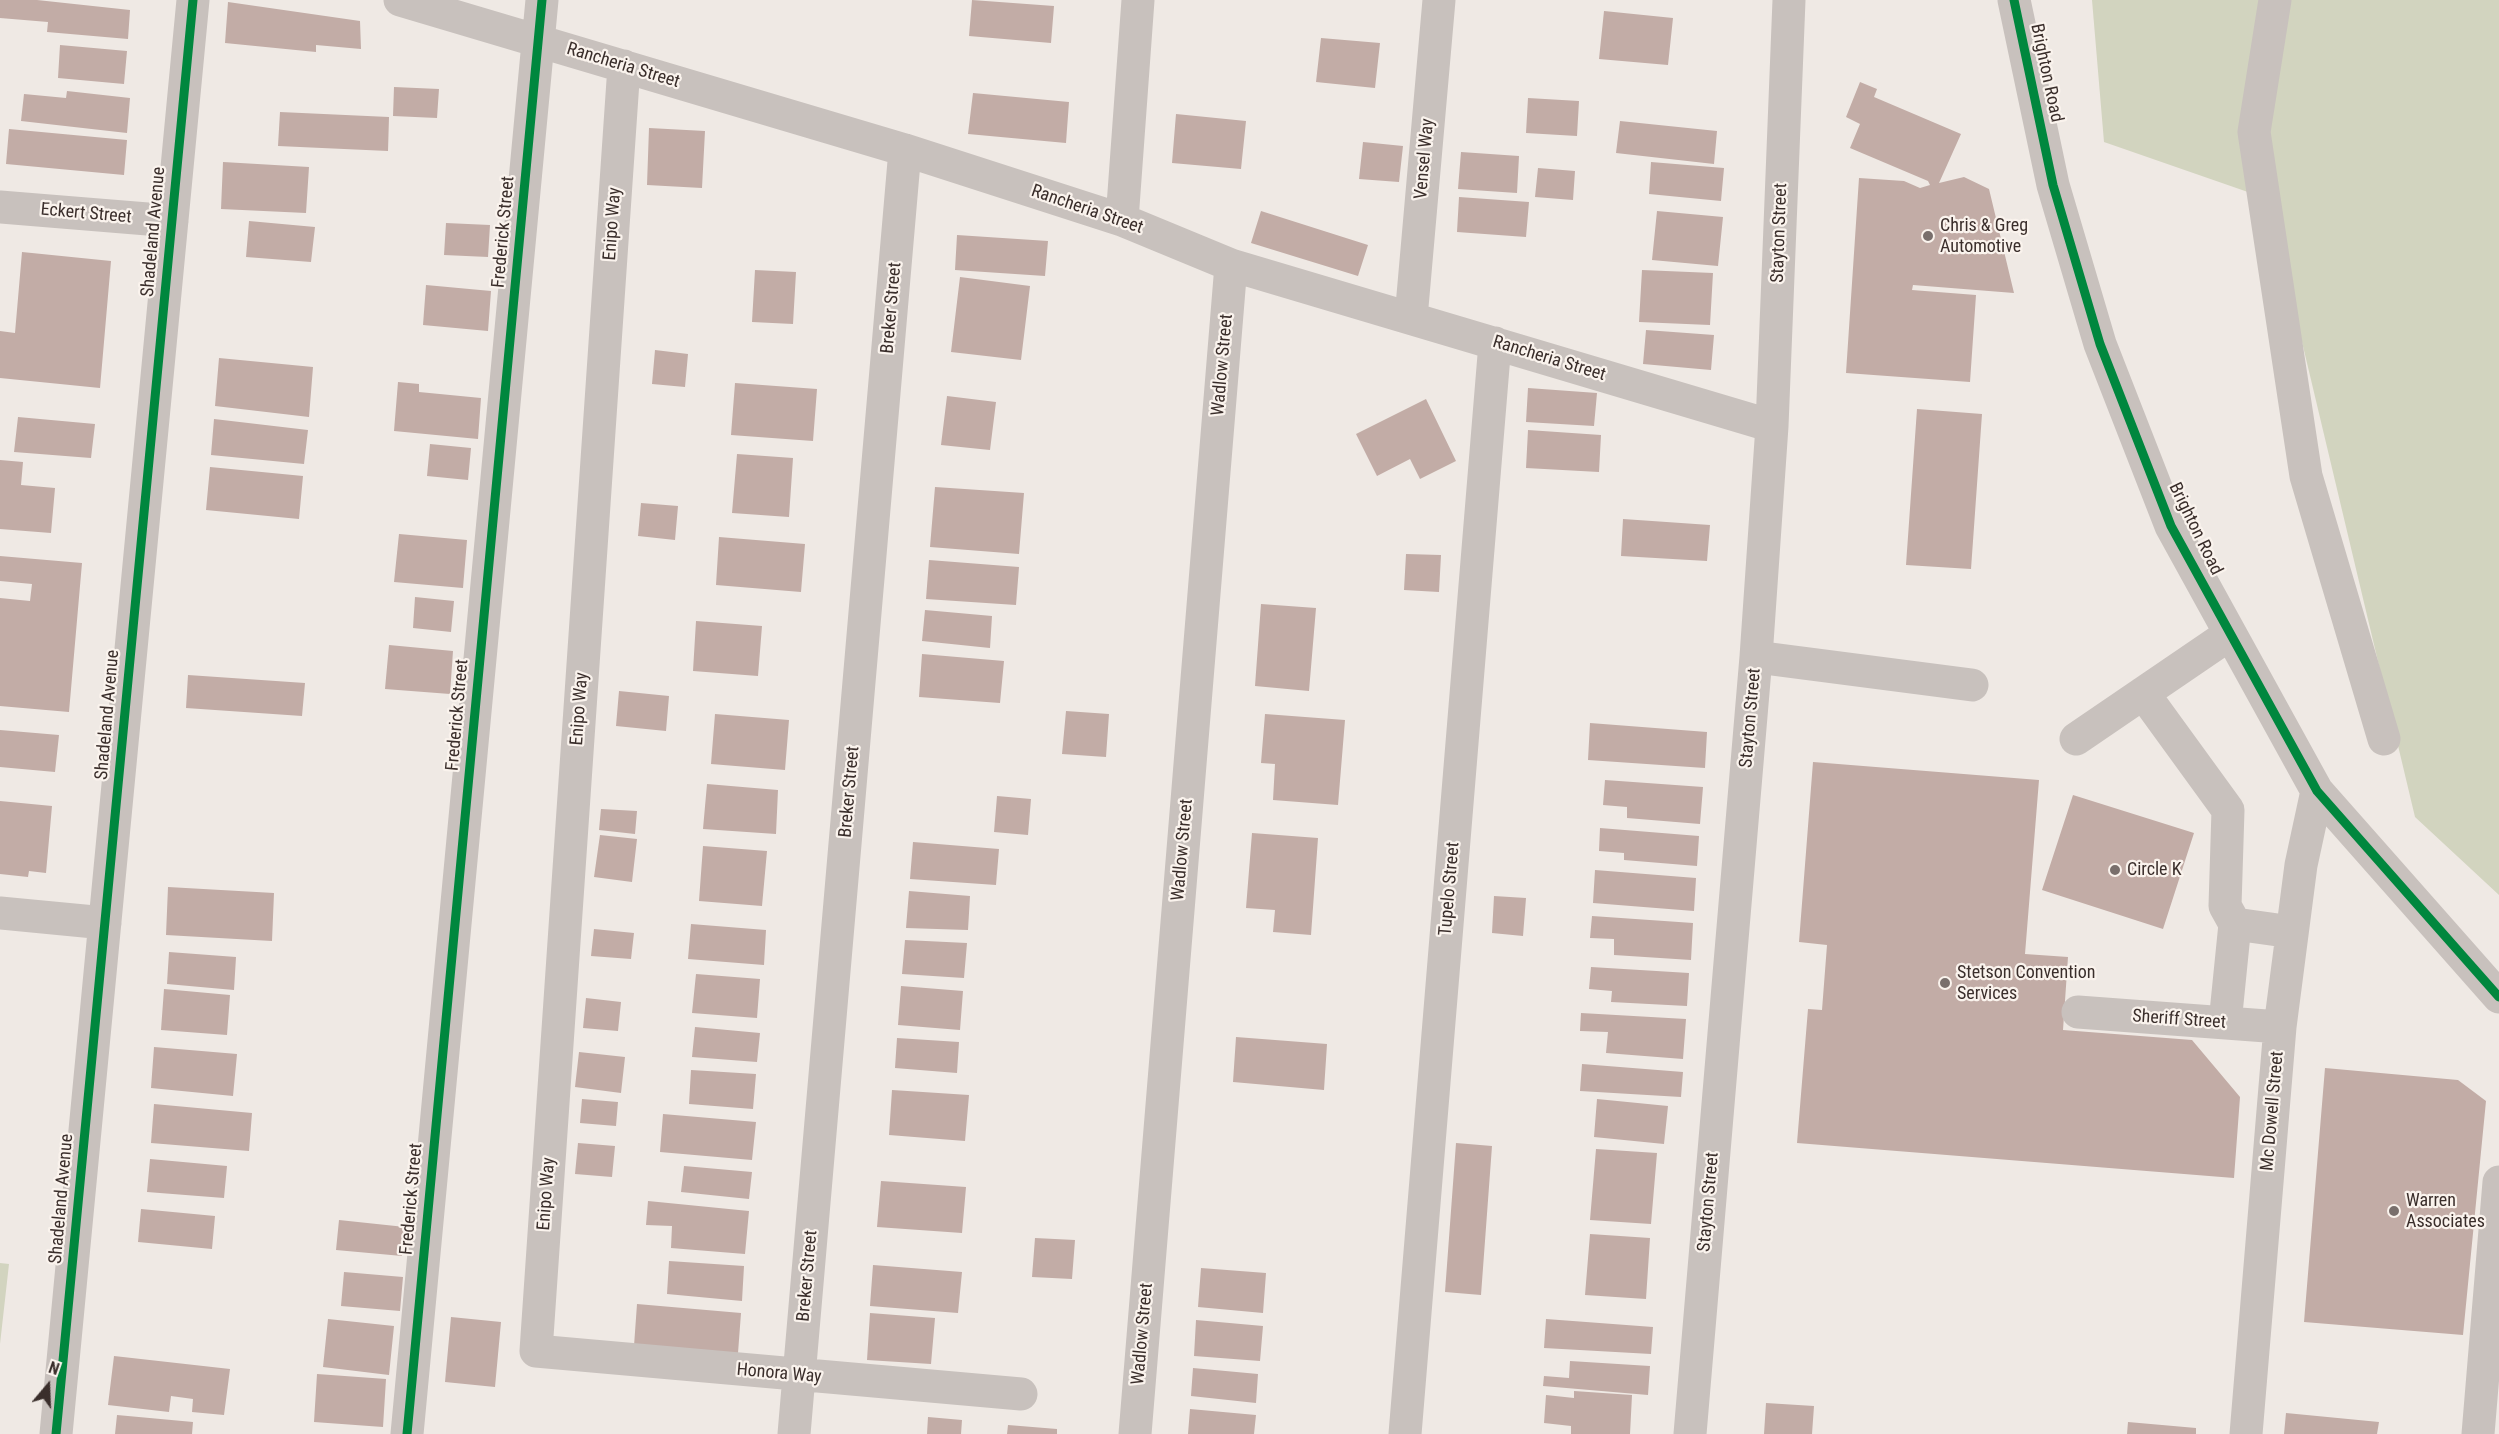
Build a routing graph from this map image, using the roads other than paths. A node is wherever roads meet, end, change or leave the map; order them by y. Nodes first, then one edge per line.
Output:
1 (193, 0) edge
2 (400, 0) edge
3 (542, 0) edge
4 (1138, 0) edge
5 (1439, 0) edge
6 (1789, 0) edge
7 (2014, 0) edge
8 (2275, 0) edge
9 (538, 41) junction
10 (624, 66) junction
11 (905, 150) junction
12 (0, 207) edge
13 (1122, 220) junction
14 (172, 221) junction
15 (1231, 265) junction
16 (1411, 318) junction
17 (1495, 343) junction
18 (1772, 426) junction
19 (2230, 634) junction
20 (1756, 657) junction
21 (1972, 685) dead end
22 (2143, 693) junction
23 (2076, 739) dead end
24 (2384, 739) dead end
25 (2317, 791) junction
26 (0, 913) edge
27 (105, 923) junction
28 (2235, 924) junction
29 (2292, 932) junction
30 (2499, 997) edge
31 (2078, 1012) dead end
32 (2225, 1023) junction
33 (2280, 1027) junction
34 (2499, 1182) edge
35 (536, 1351) joint
36 (799, 1376) junction
37 (1021, 1394) dead end
38 (56, 1434) edge
39 (407, 1434) edge
40 (794, 1434) edge
41 (1135, 1434) edge
42 (1405, 1434) edge
43 (1690, 1434) edge
44 (2246, 1434) edge
45 (2478, 1434) edge

1 - 14 street, Shadeland Avenue
2 - 9 street, Rancheria Street
3 - 9 street, Frederick Street
4 - 13 street
5 - 16 street, Vensel Way
6 - 18 street, Stayton Street
7 - 19 street, Brighton Road
8 - 24 street
9 - 10 street, Rancheria Street
9 - 39 street, Frederick Street
10 - 11 street, Rancheria Street
10 - 35 street, Enipo Way
11 - 13 street, Rancheria Street
11 - 36 street, Breker Street
12 - 14 street, Eckert Street
13 - 15 street, Rancheria Street
14 - 27 street, Shadeland Avenue
15 - 16 street, Rancheria Street
15 - 41 street, Wadlow Street
16 - 17 street, Rancheria Street
17 - 18 street, Rancheria Street
17 - 42 street, Tupelo Street
18 - 20 street, Stayton Street
19 - 22 street
19 - 25 street, Brighton Road
20 - 21 street
20 - 43 street, Stayton Street
22 - 23 street
22 - 28 street
25 - 29 street, Mc Dowell Street
25 - 30 street, Brighton Road
26 - 27 street
27 - 38 street, Shadeland Avenue
28 - 29 street
28 - 32 street
29 - 33 street, Mc Dowell Street
31 - 32 street, Sheriff Street
32 - 33 street, Sheriff Street
33 - 44 street, Mc Dowell Street
34 - 45 street
35 - 36 street, Honora Way
36 - 37 street, Honora Way
36 - 40 street, Breker Street

